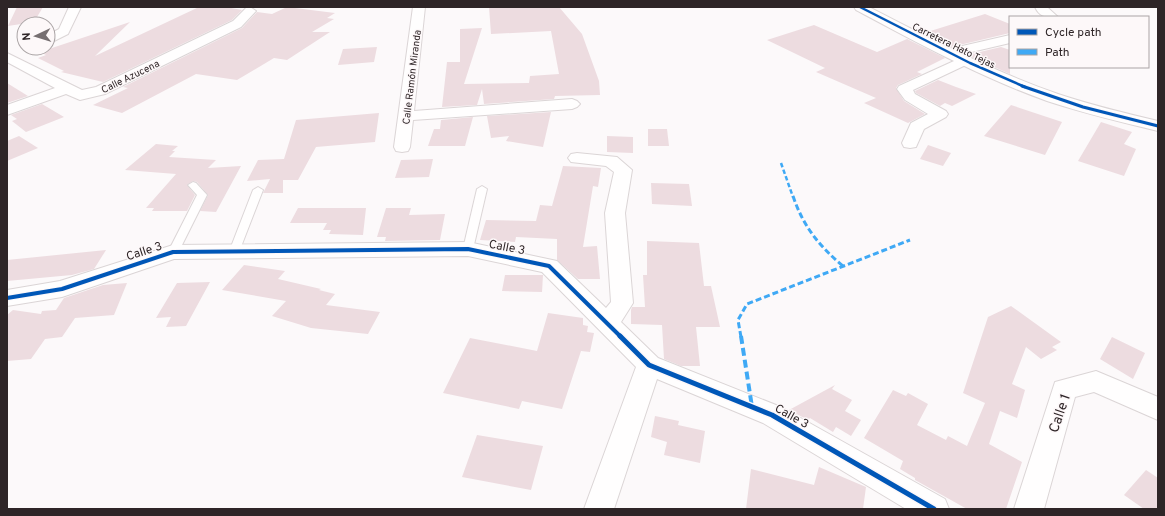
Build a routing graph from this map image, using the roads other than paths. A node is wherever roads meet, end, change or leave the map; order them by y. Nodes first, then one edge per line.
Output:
1 (75, 7) edge
2 (419, 7) edge
3 (860, 7) edge
4 (1041, 7) edge
5 (250, 11) dead end
6 (1050, 16) edge
7 (56, 36) edge
8 (1009, 39) edge
9 (950, 53) junction
10 (7, 56) edge
11 (965, 60) junction
12 (66, 89) junction
13 (572, 104) dead end
14 (7, 110) edge
15 (406, 116) junction
16 (1158, 126) edge
17 (910, 143) dead end
18 (402, 147) dead end
19 (577, 158) dead end
20 (193, 185) dead end
21 (482, 189) dead end
22 (258, 190) dead end
23 (468, 249) junction
24 (173, 252) junction
25 (234, 252) junction
26 (7, 298) edge
27 (607, 324) junction
28 (649, 365) junction
29 (1158, 408) edge
30 (599, 509) edge
31 (934, 509) edge
32 (1029, 509) edge

1 - 7 street
2 - 15 street, Calle Ramón Miranda
3 - 9 street, Carretera Hato Tejas
4 - 6 street
5 - 12 street, Calle Azucena
8 - 9 street
9 - 11 street, Carretera Hato Tejas
10 - 12 street, Calle Azucena
11 - 16 street, Carretera Hato Tejas
11 - 17 street
12 - 14 street
13 - 15 street
15 - 18 street, Calle Ramón Miranda
19 - 27 street
20 - 24 lane
21 - 23 lane
22 - 25 lane
23 - 25 street, Calle 3
23 - 27 street, Calle 3
24 - 25 street, Calle 3
24 - 26 street, Calle 3
27 - 28 street, Calle 3
28 - 30 street
28 - 31 street, Calle 3
29 - 32 street, Calle 1

